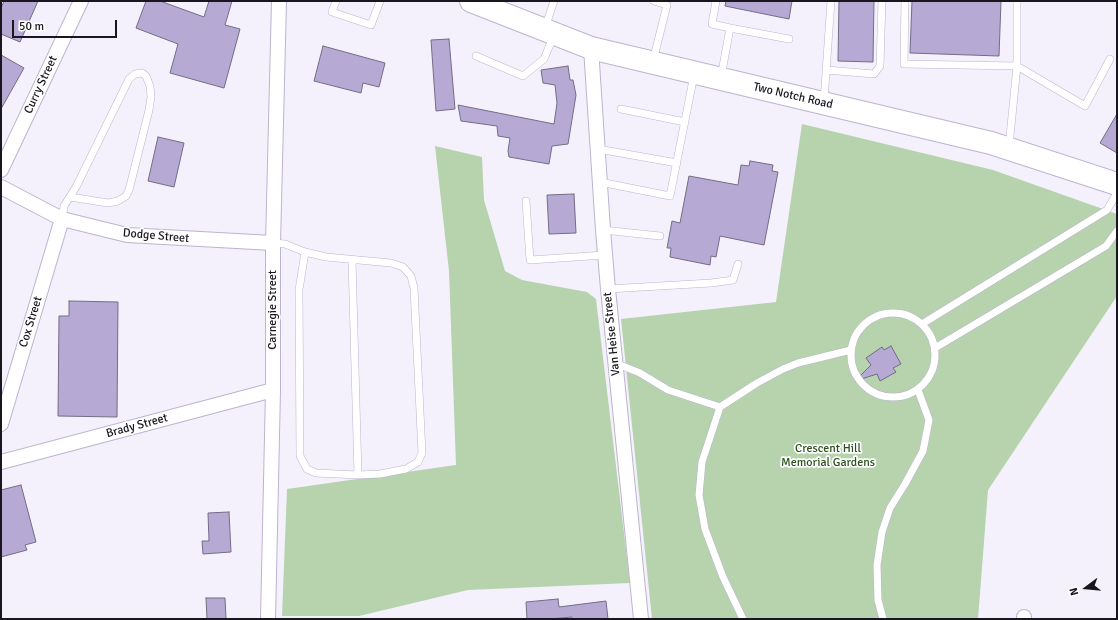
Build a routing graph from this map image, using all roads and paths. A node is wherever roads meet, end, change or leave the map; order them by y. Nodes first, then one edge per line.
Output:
1 (81, 1) edge
2 (279, 1) edge
3 (336, 1) edge
4 (380, 1) edge
5 (471, 1) edge
6 (554, 1) edge
7 (654, 1) edge
8 (716, 1) edge
9 (831, 1) edge
10 (882, 1) edge
11 (905, 1) edge
12 (1017, 1) edge
13 (730, 28) junction
14 (549, 32) junction
15 (789, 38) dead end
16 (591, 48) junction
17 (476, 56) dead end
18 (1110, 58) dead end
19 (652, 63) junction
20 (1017, 66) junction
21 (826, 70) junction
22 (695, 73) junction
23 (721, 79) junction
24 (824, 103) junction
25 (621, 109) dead end
26 (685, 122) junction
27 (1008, 148) junction
28 (598, 149) junction
29 (677, 163) junction
30 (1, 170) edge
31 (600, 182) junction
32 (1117, 184) edge
33 (1, 187) edge
34 (1117, 193) edge
35 (70, 197) junction
36 (526, 200) dead end
37 (62, 219) junction
38 (603, 230) junction
39 (1117, 231) edge
40 (660, 236) dead end
41 (273, 243) junction
42 (305, 252) junction
43 (605, 255) junction
44 (352, 260) junction
45 (738, 264) dead end
46 (608, 289) junction
47 (922, 324) junction
48 (935, 348) junction
49 (851, 350) junction
50 (615, 363) junction
51 (272, 390) junction
52 (918, 390) junction
53 (720, 407) junction
54 (1, 424) edge
55 (1, 462) edge
56 (358, 475) junction
57 (268, 619) edge
58 (642, 619) edge
59 (743, 619) edge
60 (883, 619) edge

1 - 30 street, Curry Street
2 - 41 street, Carnegie Street
3 - 4 lane
5 - 14 main road, Two Notch Road
6 - 14 lane
7 - 19 lane
8 - 13 lane
9 - 21 lane
10 - 21 lane
11 - 20 lane
12 - 20 lane
13 - 15 lane
13 - 23 lane
14 - 16 main road, Two Notch Road
14 - 17 lane
16 - 19 main road, Two Notch Road
16 - 28 street, Van Heise Street
18 - 20 lane
19 - 22 main road, Two Notch Road
20 - 27 lane
21 - 24 lane
22 - 23 main road, Two Notch Road
22 - 26 lane
23 - 24 main road, Two Notch Road
24 - 27 main road, Two Notch Road
25 - 26 lane
26 - 29 lane
27 - 32 main road, Two Notch Road
28 - 29 lane
28 - 31 street, Van Heise Street
29 - 31 lane
31 - 38 street, Van Heise Street
33 - 37 street, Dodge Street
34 - 47 lane
35 - 35 lane
35 - 37 lane
36 - 43 lane
37 - 41 street, Dodge Street
37 - 54 street, Cox Street
38 - 40 lane
38 - 43 street, Van Heise Street
39 - 48 lane
41 - 42 lane
41 - 51 street, Carnegie Street
42 - 44 lane
42 - 56 lane
43 - 46 street, Van Heise Street
44 - 56 lane
44 - 56 lane
45 - 46 lane
46 - 50 street, Van Heise Street
47 - 48 lane
47 - 49 lane
48 - 52 lane
49 - 52 lane
49 - 53 lane
50 - 53 lane
50 - 58 street, Van Heise Street
51 - 55 street, Brady Street
51 - 57 street, Carnegie Street
52 - 60 lane
53 - 59 lane

